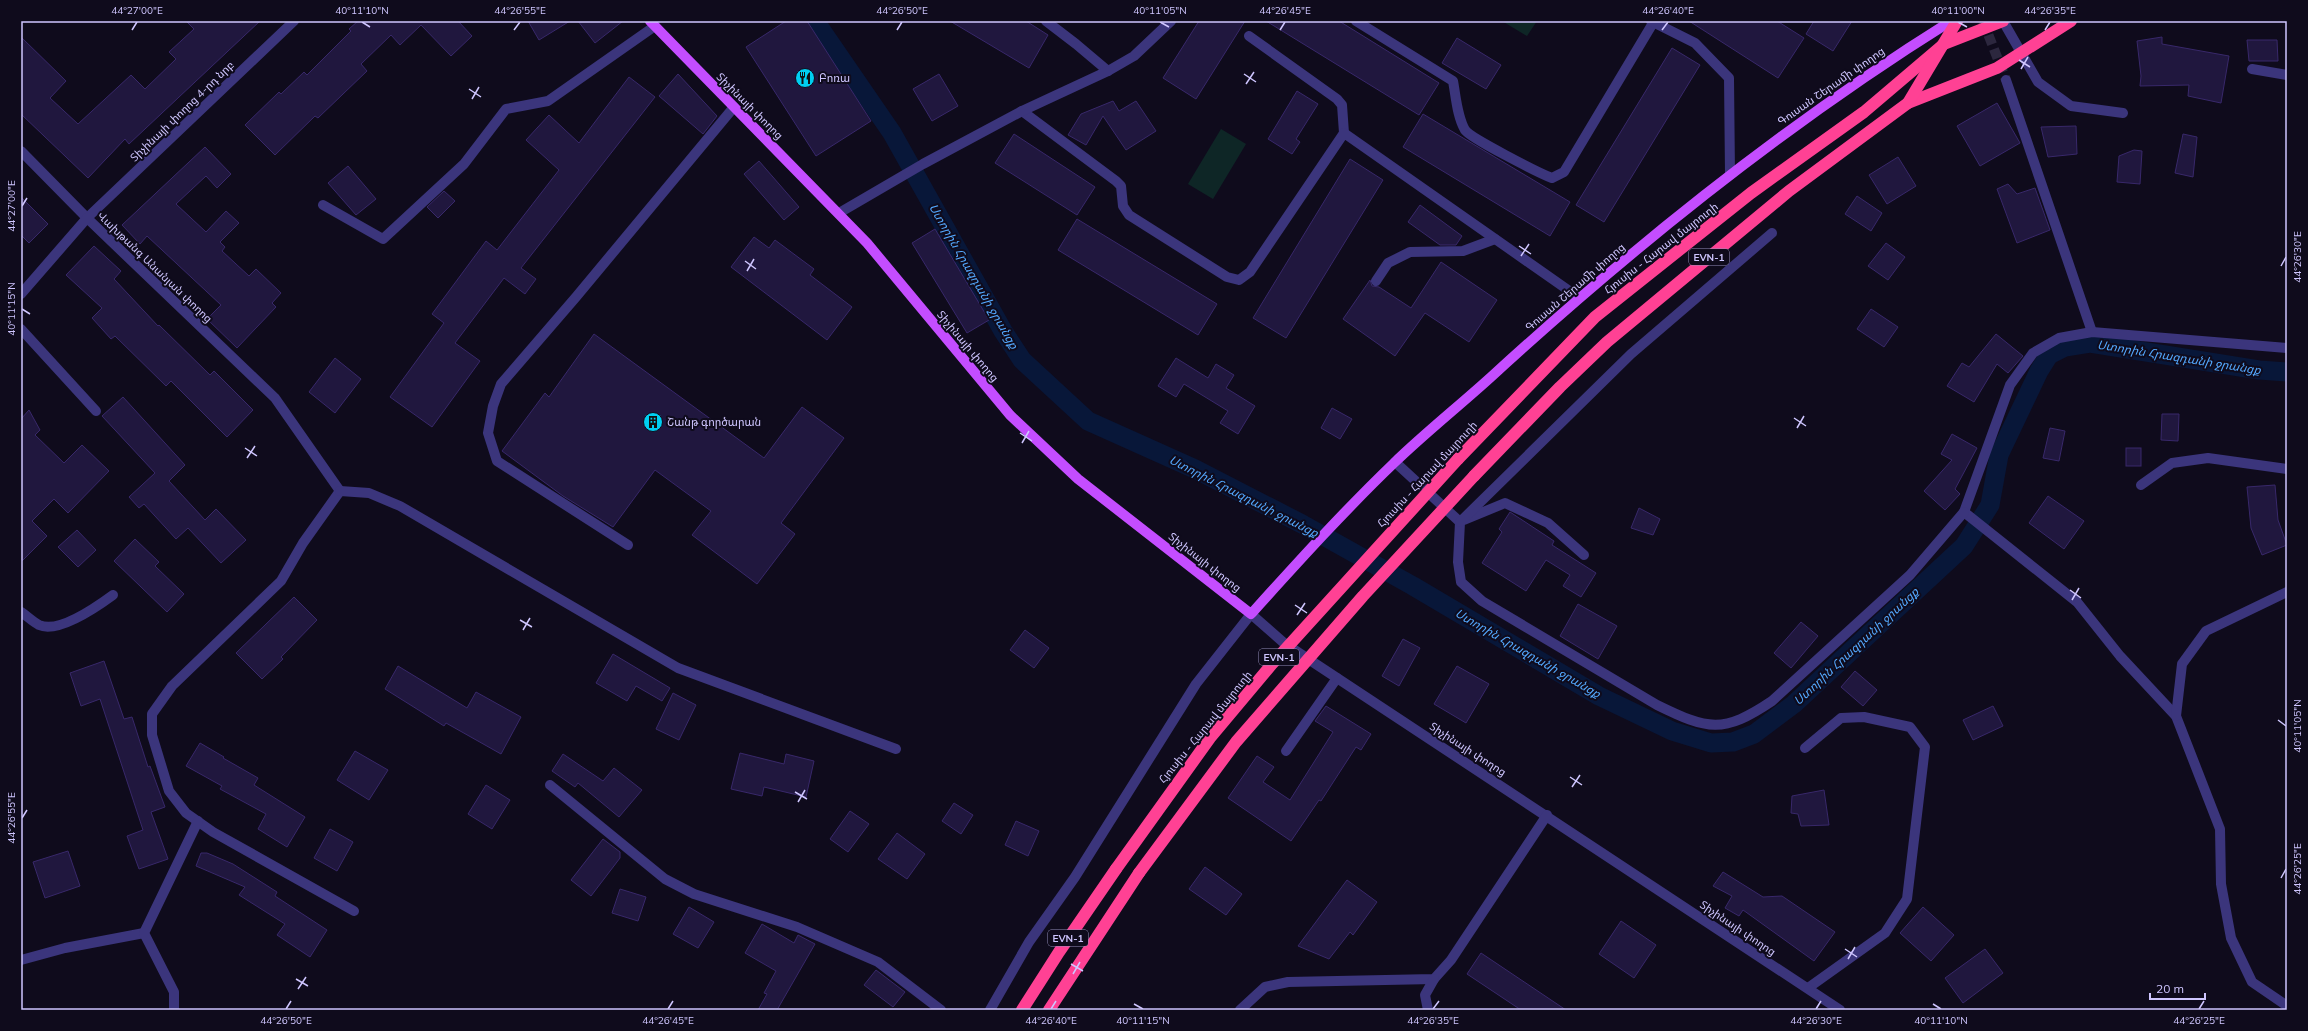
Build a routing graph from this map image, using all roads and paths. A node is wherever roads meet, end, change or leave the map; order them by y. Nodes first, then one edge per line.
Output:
1 (294, 21) edge
2 (1046, 21) edge
3 (1171, 21) edge
4 (1356, 21) edge
5 (1951, 21) edge
6 (1957, 21) edge
7 (2003, 21) edge
8 (2071, 21) edge
9 (1652, 22) edge
10 (653, 24) edge
11 (1250, 36) dead end
12 (1944, 44) junction
13 (2020, 53) junction
14 (2252, 69) dead end
15 (1108, 71) junction
16 (2287, 75) edge
17 (2006, 80) tunnel mouth
18 (1908, 103) junction
19 (734, 106) junction
20 (1022, 111) junction
21 (2123, 113) dead end
22 (1344, 133) junction
23 (21, 151) edge
24 (1730, 174) junction
25 (322, 205) dead end
26 (839, 213) junction
27 (87, 218) junction
28 (1772, 234) dead end
29 (1495, 239) junction
30 (1376, 281) dead end
31 (21, 294) edge
32 (1578, 297) junction
33 (21, 329) edge
34 (2092, 332) junction
35 (2287, 348) edge
36 (96, 411) dead end
37 (1395, 462) junction
38 (2287, 469) edge
39 (2141, 484) dead end
40 (340, 491) junction
41 (1967, 515) junction
42 (1460, 522) junction
43 (628, 544) dead end
44 (1584, 555) dead end
45 (2287, 592) edge
46 (113, 595) dead end
47 (21, 612) edge
48 (1251, 614) junction
49 (1337, 678) junction
50 (2176, 716) junction
51 (896, 748) dead end
52 (1804, 748) dead end
53 (1286, 751) dead end
54 (550, 785) dead end
55 (1547, 815) junction
56 (198, 821) junction
57 (354, 911) dead end
58 (144, 933) junction
59 (21, 960) edge
60 (1434, 979) junction
61 (1808, 988) junction
62 (2287, 1006) edge
63 (174, 1010) edge
64 (941, 1010) edge
65 (990, 1010) edge
66 (1022, 1010) edge
67 (1049, 1010) edge
68 (1240, 1010) edge
69 (1428, 1010) edge
70 (1840, 1010) edge

1 - 27 street, Տիչինայի փողոց 4-րդ նրբ
2 - 15 street
3 - 15 street
4 - 9 street
5 - 24 main road, Գուսան Շերամի փողոց
6 - 12 highway
7 - 12 highway, Հյուսիս - Հարավ մայրուղի
7 - 13 street
8 - 13 highway
9 - 24 street
10 - 19 main road, Տիչինայի փողոց
10 - 25 street
11 - 22 street
12 - 18 highway, EVN-1
12 - 66 highway, Հյուսիս - Հարավ մայրուղի / EVN-1, bridge
13 - 18 highway
13 - 21 street
14 - 16 street
15 - 20 street
17 - 34 street
18 - 67 highway, EVN-1, bridge
19 - 26 main road, Տիչինայի փողոց
19 - 43 street
20 - 22 street
20 - 26 street
22 - 29 street
23 - 27 street, Վախթանգ Անանյան փողոց
24 - 32 main road, Գուսան Շերամի փողոց
26 - 48 main road, Տիչինայի փողոց
27 - 31 street, Տիչինայի փողոց 4-րդ նրբ
27 - 40 street, Վախթանգ Անանյան փողոց
28 - 42 street
29 - 30 street
29 - 32 street
32 - 37 main road, Գուսան Շերամի փողոց
33 - 36 street
34 - 35 street
34 - 41 street
37 - 42 street
37 - 48 main road, Գուսան Շերամի փողոց
38 - 39 street
40 - 51 street
40 - 56 street
41 - 42 street
41 - 50 street
42 - 44 street
45 - 50 street
46 - 47 street
48 - 49 street, Տիչինայի փողոց
48 - 65 street
49 - 53 street
49 - 55 street, Տիչինայի փողոց
50 - 62 street
52 - 61 street
54 - 64 street
55 - 60 street
55 - 61 street, Տիչինայի փողոց
56 - 57 street
56 - 58 street
58 - 59 street
58 - 63 street
60 - 68 street
60 - 69 street
61 - 70 street, Տիչինայի փողոց

